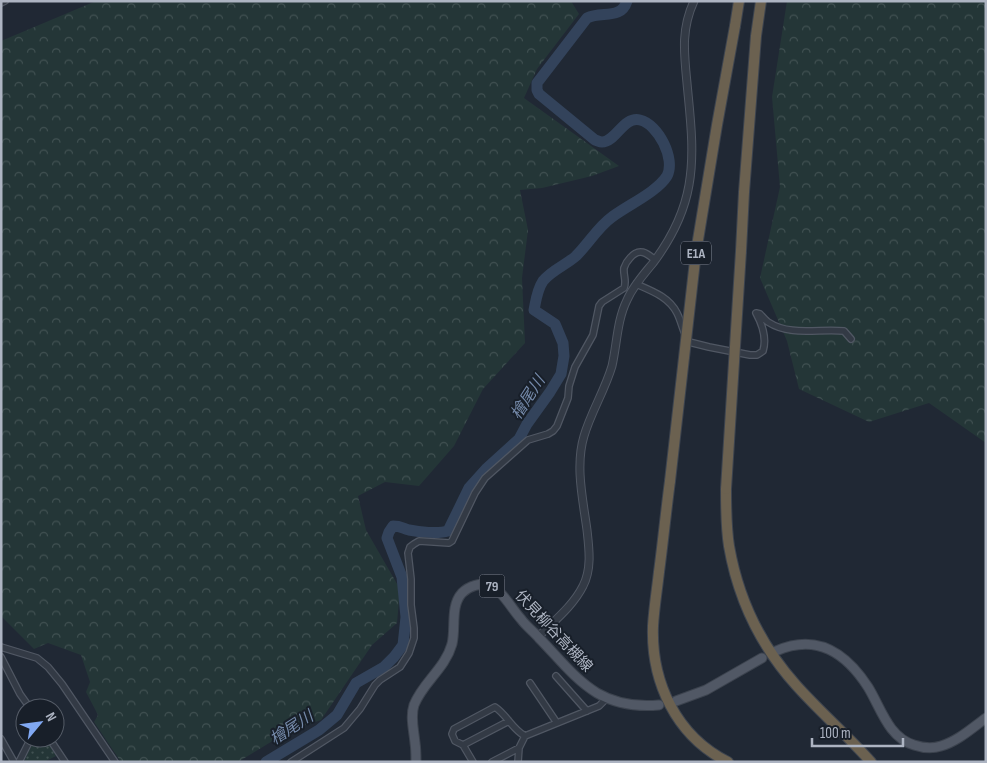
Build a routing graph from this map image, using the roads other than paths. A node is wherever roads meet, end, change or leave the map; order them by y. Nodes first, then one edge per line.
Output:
1 (694, 1) edge
2 (740, 1) edge
3 (761, 1) edge
4 (654, 260) junction
5 (636, 284) junction
6 (851, 339) dead end
7 (538, 636) junction
8 (1, 647) edge
9 (776, 651) dead end
10 (1, 656) edge
11 (762, 658) dead end
12 (556, 676) dead end
13 (530, 683) dead end
14 (23, 698) edge
15 (607, 698) junction
16 (676, 701) dead end
17 (659, 705) dead end
18 (587, 711) junction
19 (986, 718) edge
20 (509, 721) junction
21 (557, 723) junction
22 (524, 736) junction
23 (1, 740) edge
24 (463, 745) junction
25 (25, 748) edge
26 (56, 748) edge
27 (519, 748) junction
28 (14, 762) edge
29 (19, 762) edge
30 (65, 762) edge
31 (114, 762) edge
32 (290, 762) edge
33 (416, 762) edge
34 (472, 762) edge
35 (492, 762) edge
36 (518, 762) edge
37 (728, 762) edge
38 (871, 762) edge

1 - 4 street
2 - 37 highway, E1A, bridge
3 - 38 highway, bridge
4 - 5 street
4 - 32 street
5 - 6 street
5 - 7 street
7 - 15 main road, 伏見柳谷高槻線 / 79
7 - 33 main road, 伏見柳谷高槻線 / 79
8 - 31 street
9 - 19 main road
10 - 14 street
11 - 16 main road
12 - 18 street
13 - 21 street
15 - 17 main road, 伏見柳谷高槻線 / 79
15 - 18 street
18 - 21 street
20 - 22 street
20 - 24 street
20 - 24 street
21 - 22 street
22 - 27 street
23 - 28 street
24 - 34 street
25 - 29 street
26 - 30 street
27 - 35 street
27 - 36 street

